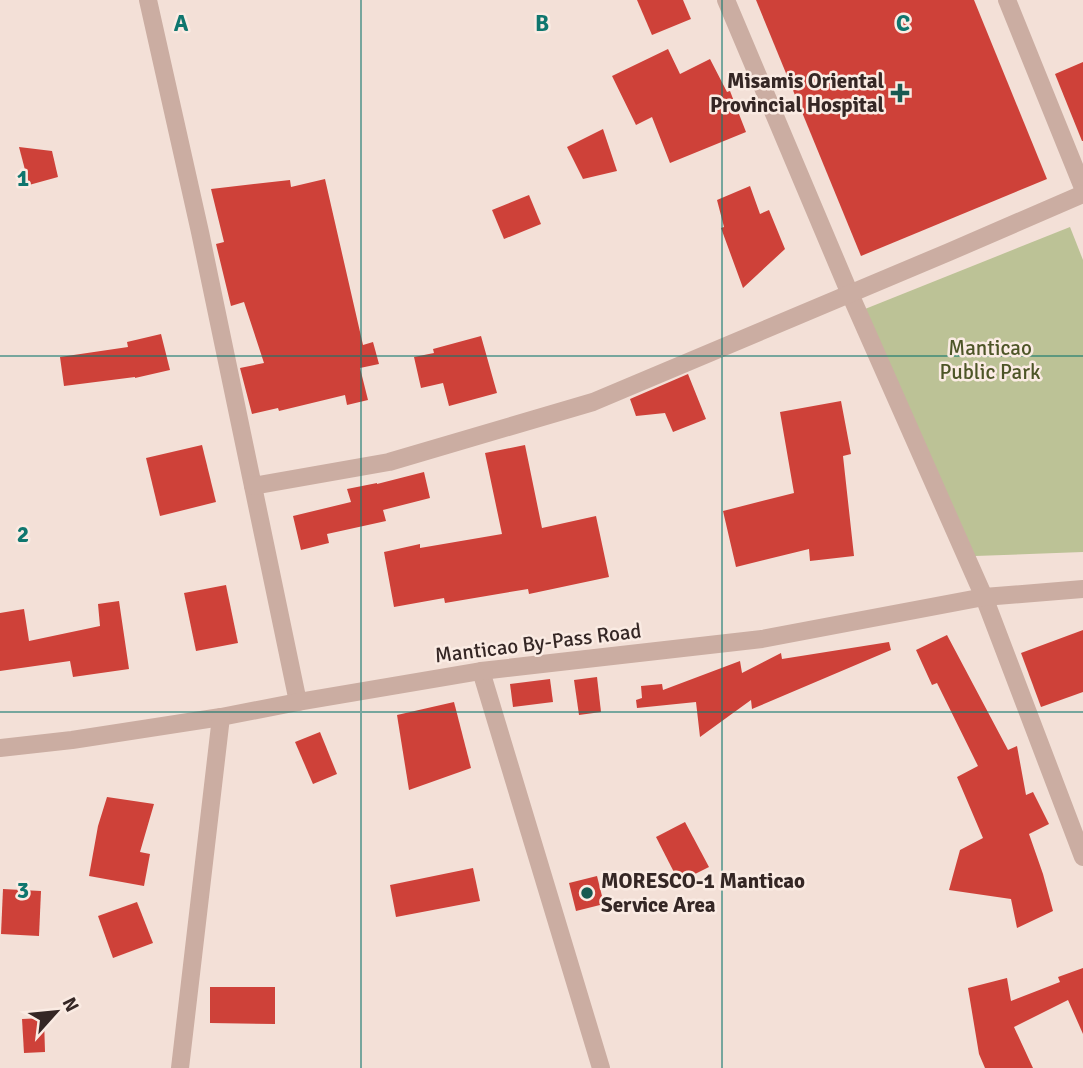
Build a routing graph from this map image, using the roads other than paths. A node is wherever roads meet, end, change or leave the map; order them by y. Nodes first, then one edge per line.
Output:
1 (148, 0) edge
2 (726, 0) edge
3 (1007, 0) edge
4 (1083, 188) edge
5 (1083, 194) edge
6 (850, 294) junction
7 (253, 486) junction
8 (1083, 589) edge
9 (984, 597) junction
10 (481, 671) junction
11 (298, 702) junction
12 (221, 717) junction
13 (0, 748) edge
14 (1083, 857) edge
15 (180, 1068) edge
16 (601, 1068) edge

1 - 7 street
2 - 6 street
3 - 4 street
5 - 6 street
6 - 7 street
6 - 9 street
7 - 11 street
8 - 9 street, Manticao By-Pass Road
9 - 10 street, Manticao By-Pass Road
9 - 14 street
10 - 11 street, Manticao By-Pass Road
10 - 16 street
11 - 12 street, Manticao By-Pass Road
12 - 13 street, Manticao By-Pass Road
12 - 15 street

